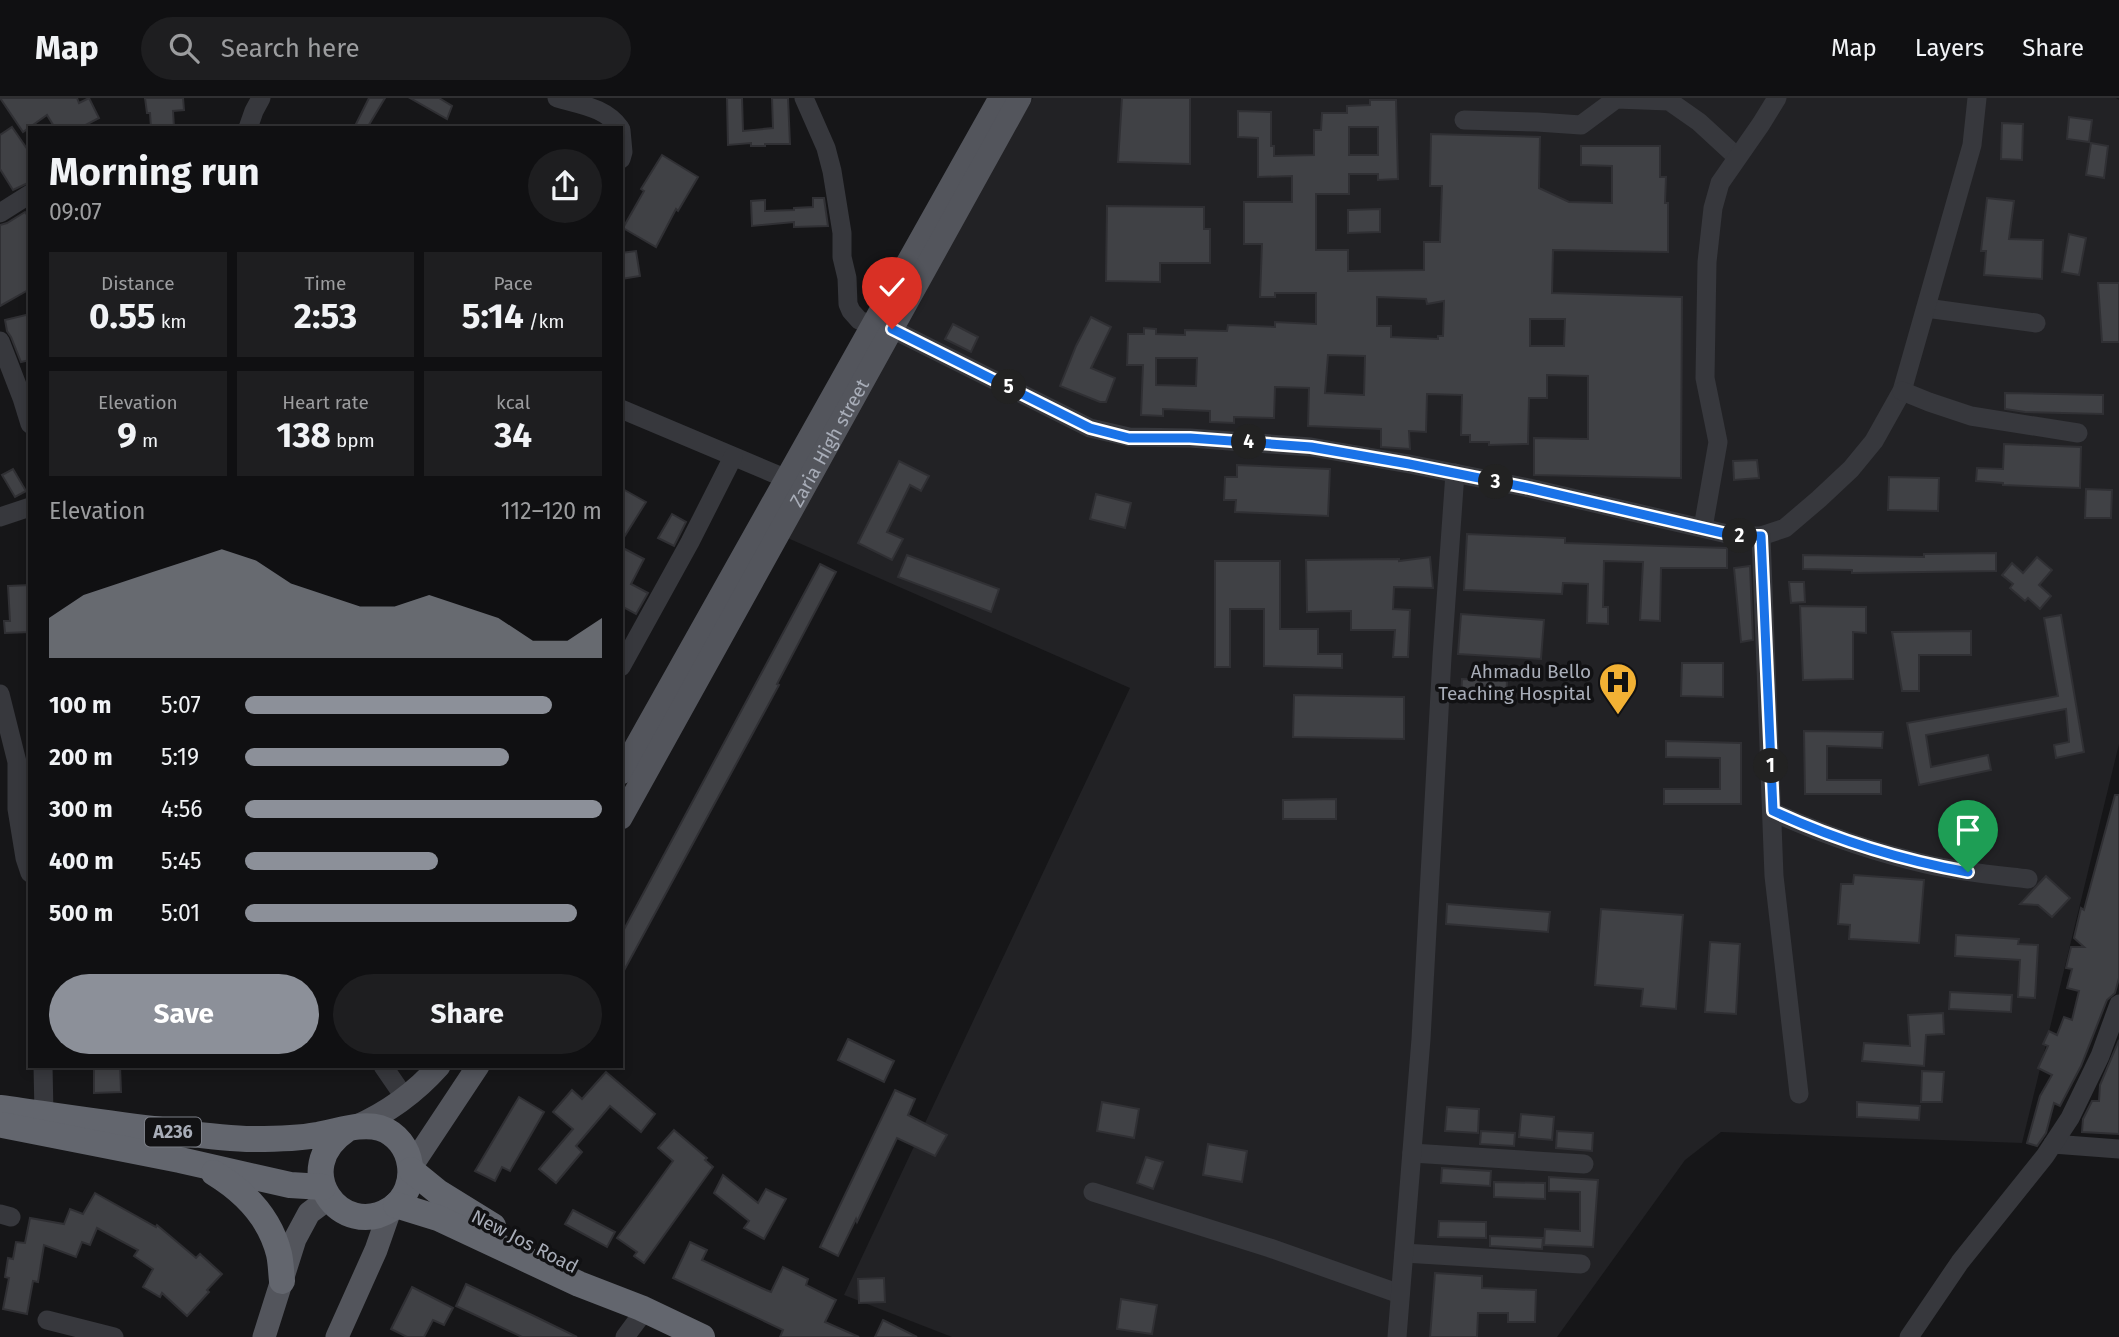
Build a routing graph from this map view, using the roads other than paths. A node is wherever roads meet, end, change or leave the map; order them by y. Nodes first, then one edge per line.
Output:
1 (261, 98) edge
2 (557, 98) edge
3 (804, 98) edge
4 (1000, 98) edge
5 (1020, 98) edge
6 (1777, 98) edge
7 (1977, 98) edge
8 (1464, 120) dead end
9 (249, 126) edge
10 (618, 126) edge
11 (1737, 157) junction
12 (28, 195) edge
13 (0, 213) edge
14 (1926, 308) junction
15 (2036, 323) dead end
16 (883, 327) junction
17 (0, 341) edge
18 (1902, 391) junction
19 (623, 410) edge
20 (28, 418) edge
21 (2078, 433) dead end
22 (733, 457) junction
23 (1455, 473) junction
24 (787, 479) junction
25 (28, 508) edge
26 (0, 517) edge
27 (1703, 528) junction
28 (1761, 536) junction
29 (623, 663) edge
30 (0, 695) edge
31 (639, 744) edge
32 (623, 770) edge
33 (623, 810) edge
34 (1773, 811) junction
35 (28, 867) edge
36 (2028, 879) dead end
37 (2119, 1004) edge
38 (43, 1068) edge
39 (384, 1068) edge
40 (437, 1068) edge
41 (477, 1068) edge
42 (1799, 1094) dead end
43 (405, 1098) junction
44 (0, 1108) edge
45 (44, 1114) junction
46 (0, 1125) edge
47 (350, 1129) junction
48 (2053, 1144) junction
49 (2119, 1149) edge
50 (1412, 1153) junction
51 (180, 1160) junction
52 (1584, 1164) dead end
53 (411, 1168) junction
54 (326, 1192) junction
55 (1093, 1192) dead end
56 (393, 1207) junction
57 (1404, 1253) junction
58 (1581, 1264) dead end
59 (282, 1281) junction
60 (1400, 1294) junction
61 (643, 1309) junction
62 (47, 1321) dead end
63 (114, 1337) edge
64 (264, 1337) edge
65 (337, 1337) edge
66 (625, 1337) edge
67 (702, 1337) edge
68 (1397, 1337) edge
69 (1909, 1337) edge

1 - 9 street
2 - 10 street
3 - 16 street
4 - 16 main road, Zaria High street
5 - 16 main road, Zaria High street
6 - 11 street
7 - 14 street
8 - 11 street
11 - 27 street
12 - 13 street
14 - 15 street
14 - 18 street
16 - 23 street
16 - 24 main road, Zaria High street
16 - 31 main road, Zaria High street
17 - 20 street
18 - 21 street
18 - 28 street
19 - 22 street
22 - 24 street
22 - 29 street
23 - 27 street
23 - 50 street
24 - 31 main road, Zaria High street
25 - 26 street
27 - 28 street
28 - 34 street
30 - 35 street
31 - 32 main road
31 - 33 main road
34 - 36 street
34 - 42 street
37 - 48 street
38 - 45 street
39 - 43 street
40 - 43 main road
41 - 53 main road
43 - 47 main road
44 - 45 highway, A236
45 - 47 highway, A236
46 - 51 highway, A236
47 - 53 highway, A236
47 - 54 highway
48 - 49 street
48 - 69 street
50 - 52 street
50 - 57 street
51 - 54 highway, A236
51 - 59 highway
53 - 56 highway
53 - 61 highway, New Jos Road / A236
54 - 56 highway, A236
54 - 59 main road
55 - 60 street
56 - 61 highway, New Jos Road / A236
56 - 65 main road
57 - 58 street
57 - 60 street
59 - 64 main road
60 - 68 street
61 - 66 street
61 - 67 highway, New Jos Road / A236
62 - 63 street

